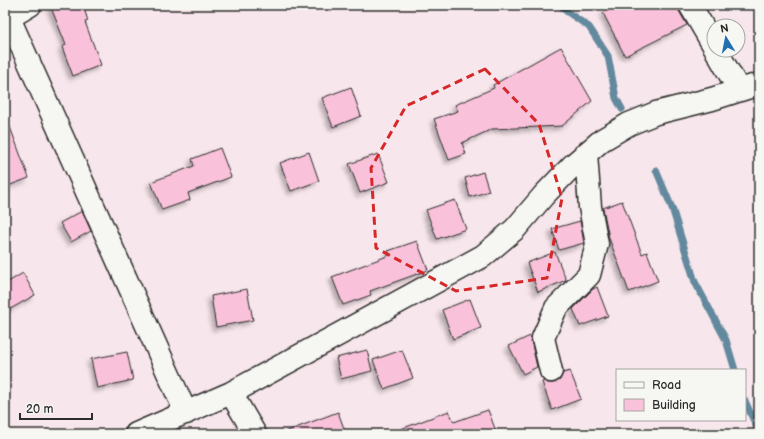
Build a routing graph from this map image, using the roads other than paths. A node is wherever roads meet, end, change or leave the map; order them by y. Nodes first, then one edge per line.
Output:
1 (30, 5) edge
2 (690, 5) edge
3 (7, 19) edge
4 (706, 32) edge
5 (723, 58) edge
6 (749, 87) edge
7 (586, 154) junction
8 (551, 372) dead end
9 (231, 393) junction
10 (186, 413) junction
11 (136, 434) edge
12 (255, 434) edge

1 - 3 street
2 - 4 street
3 - 10 street
5 - 6 street
6 - 7 street
7 - 8 street
7 - 9 street
9 - 10 street
9 - 12 street
10 - 11 street

